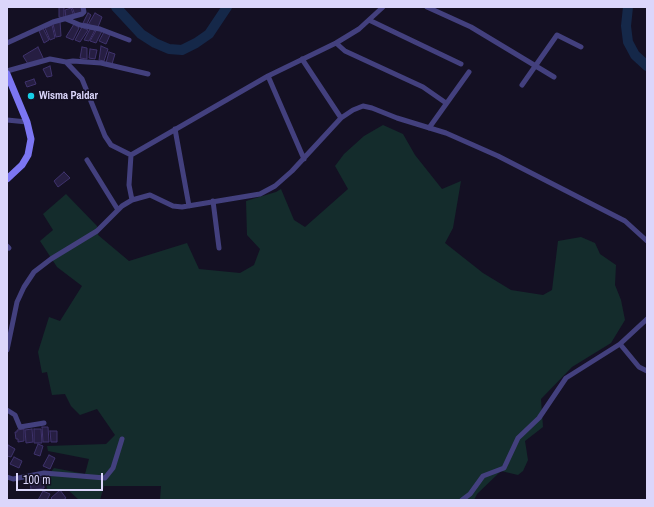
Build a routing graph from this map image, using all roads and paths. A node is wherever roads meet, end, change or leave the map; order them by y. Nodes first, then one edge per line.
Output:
1 (82, 7) edge
2 (383, 7) edge
3 (427, 7) edge
4 (66, 19) junction
5 (369, 20) junction
6 (129, 40) dead end
7 (7, 43) edge
8 (336, 43) junction
9 (581, 47) dead end
10 (302, 59) junction
11 (66, 62) junction
12 (460, 64) dead end
13 (535, 66) junction
14 (7, 72) edge
15 (469, 72) dead end
16 (148, 74) dead end
17 (268, 76) junction
18 (554, 77) dead end
19 (522, 85) dead end
20 (446, 103) junction
21 (341, 118) junction
22 (7, 120) edge
23 (27, 122) junction
24 (429, 128) junction
25 (175, 129) junction
26 (131, 155) junction
27 (304, 159) junction
28 (87, 160) dead end
29 (7, 179) edge
30 (132, 200) junction
31 (213, 201) junction
32 (189, 206) junction
33 (118, 210) junction
34 (647, 241) edge
35 (219, 248) dead end
36 (647, 319) edge
37 (620, 344) junction
38 (7, 350) edge
39 (647, 371) edge
40 (7, 410) edge
41 (44, 423) dead end
42 (122, 439) dead end
43 (7, 477) edge
44 (462, 500) edge

1 - 4 street
2 - 5 street
3 - 13 street
4 - 6 street
4 - 7 street
5 - 8 street
5 - 12 street
8 - 10 street
8 - 20 street
9 - 13 street
10 - 17 street
10 - 21 street
11 - 14 street
11 - 16 street
11 - 26 street
13 - 18 street
13 - 19 street
14 - 23 street
15 - 20 street
17 - 25 street
17 - 27 street
20 - 24 street
21 - 24 street
21 - 27 street
22 - 23 street
23 - 29 street
24 - 34 street
25 - 26 street
25 - 32 street
26 - 30 street
27 - 31 street
28 - 33 street
30 - 32 street
30 - 33 street
31 - 32 street
31 - 35 street
33 - 38 street
36 - 37 street
37 - 39 street
37 - 44 street
40 - 41 street
42 - 43 street

